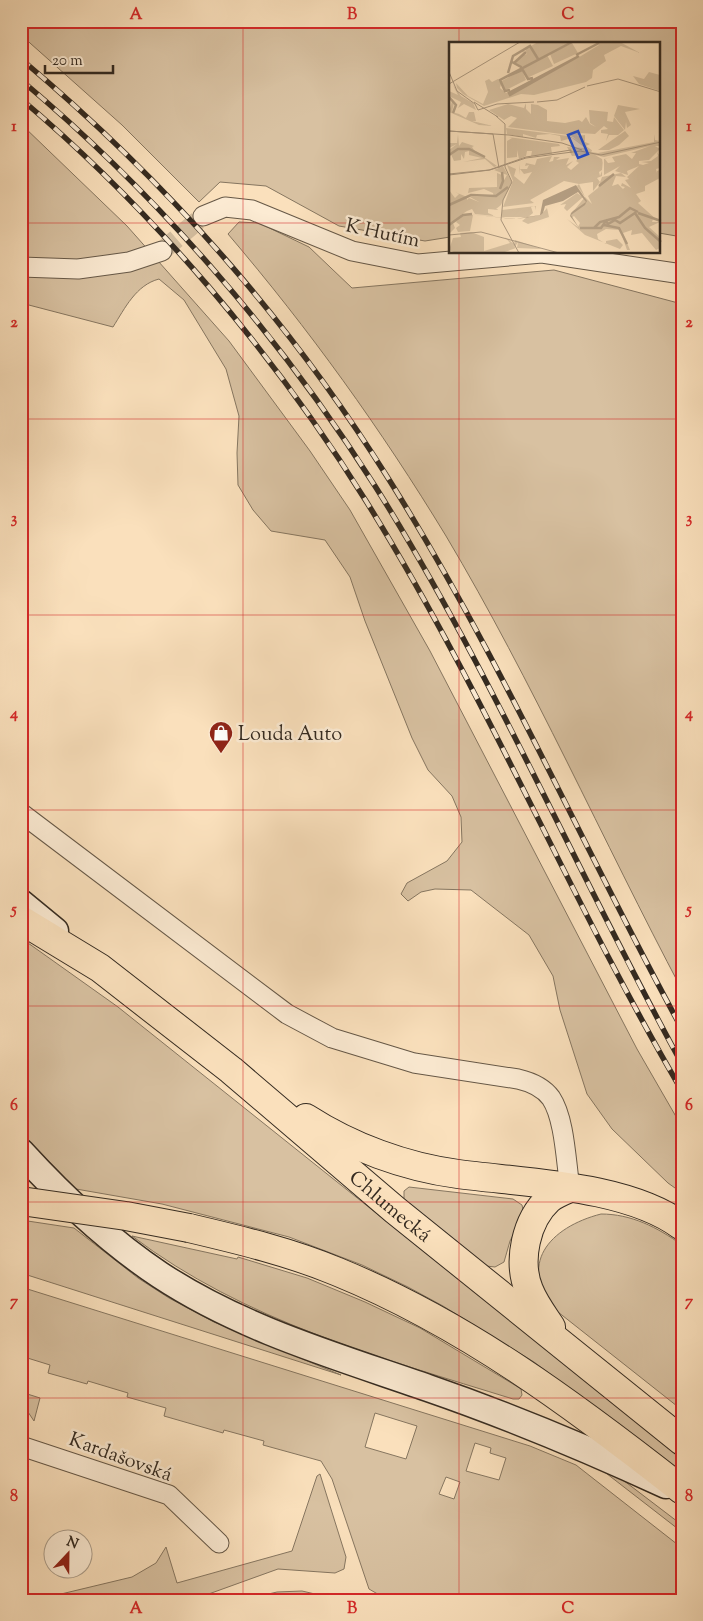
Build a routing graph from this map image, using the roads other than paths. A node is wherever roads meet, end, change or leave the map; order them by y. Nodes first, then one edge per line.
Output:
1 (203, 216) tunnel mouth
2 (162, 251) tunnel mouth
3 (531, 254) edge
4 (549, 254) edge
5 (21, 267) edge
6 (682, 274) edge
7 (21, 813) edge
8 (21, 903) edge
9 (21, 920) edge
10 (100, 968) junction
11 (231, 1070) junction
12 (21, 1152) edge
13 (570, 1188) junction
14 (21, 1201) edge
15 (682, 1226) edge
16 (562, 1345) junction
17 (682, 1441) edge
18 (21, 1446) edge
19 (682, 1491) edge
20 (219, 1543) dead end

1 - 3 street, K Hutím
2 - 5 street
4 - 6 street, K Hutím
7 - 13 street
8 - 10 main road
9 - 10 main road, Chlumecká
10 - 11 main road, Chlumecká
11 - 13 main road
11 - 16 main road, Chlumecká
12 - 19 main road
13 - 15 main road
13 - 16 main road
14 - 19 main road, bridge
16 - 17 main road, Chlumecká
18 - 20 street, Kardašovská

